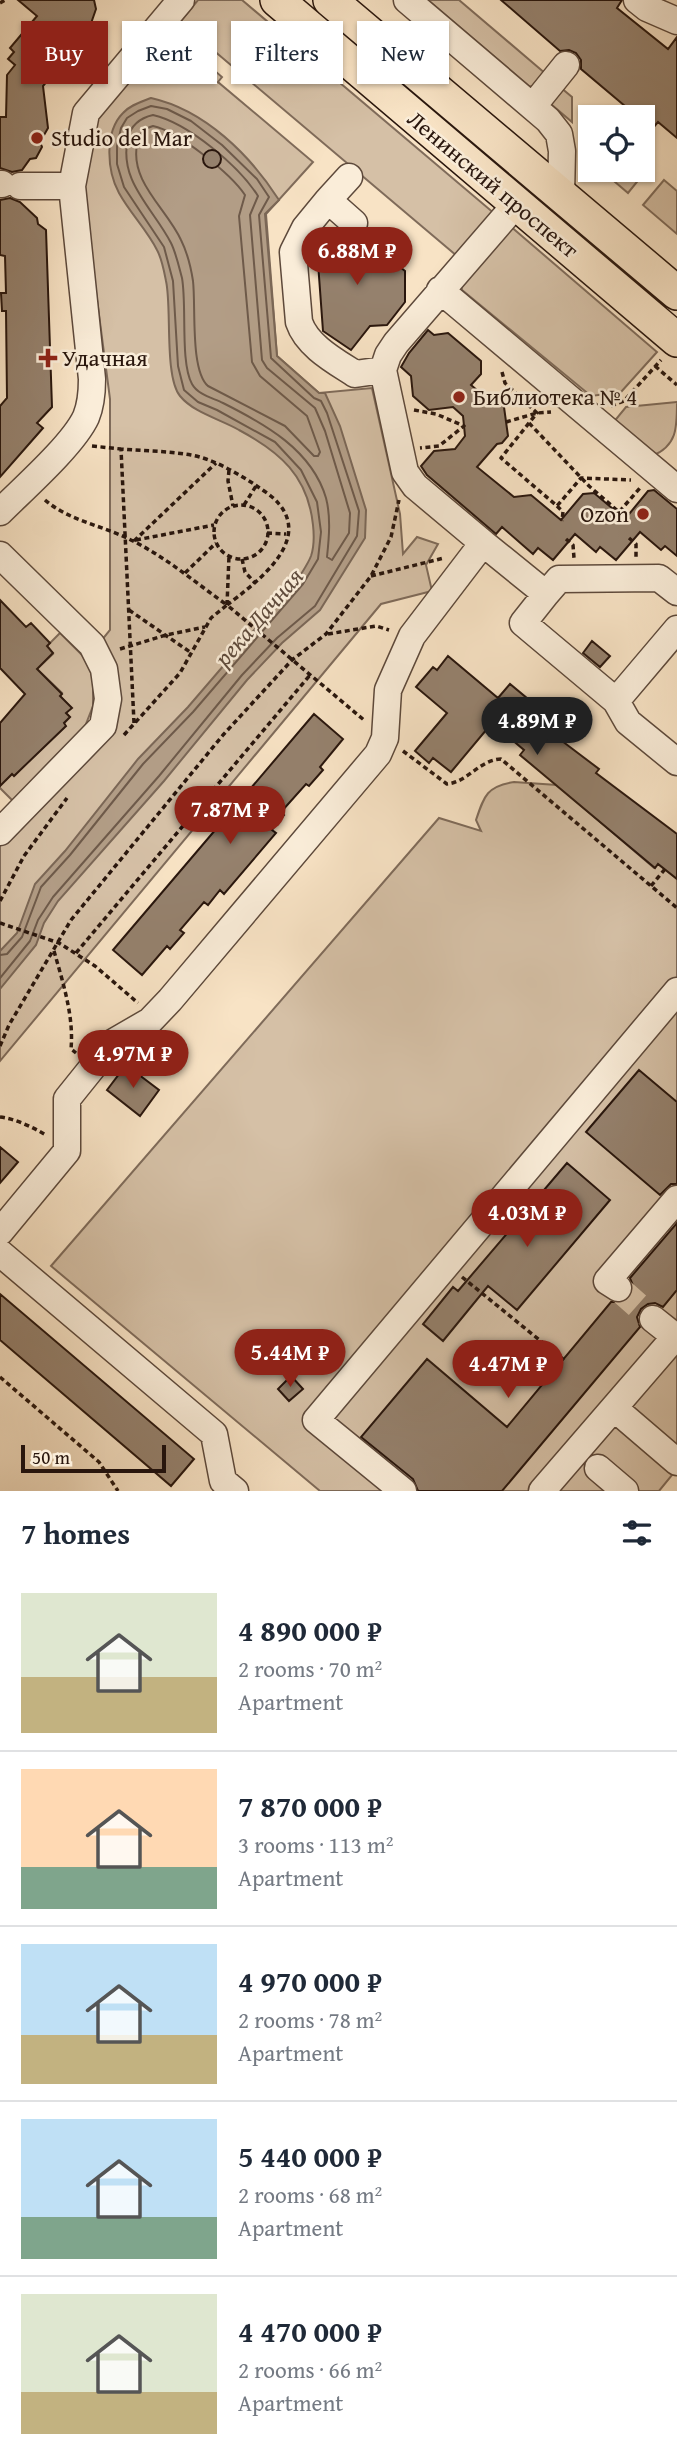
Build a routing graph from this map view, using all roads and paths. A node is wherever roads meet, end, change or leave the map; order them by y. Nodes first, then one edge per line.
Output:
1 (5, 0) edge
2 (181, 0) edge
3 (277, 0) edge
4 (330, 0) edge
5 (407, 0) edge
6 (637, 0) edge
7 (0, 3) edge
8 (677, 21) edge
9 (566, 65) dead end
10 (533, 106) junction
11 (349, 177) dead end
12 (7, 185) edge
13 (72, 186) junction
14 (561, 195) junction
15 (328, 200) junction
16 (517, 204) junction
17 (354, 223) dead end
18 (440, 289) junction
19 (677, 293) edge
20 (677, 340) edge
21 (655, 366) dead end
22 (383, 370) junction
23 (501, 371) dead end
24 (677, 385) edge
25 (430, 414) dead end
26 (529, 423) junction
27 (434, 446) dead end
28 (216, 463) junction
29 (229, 470) junction
30 (405, 472) junction
31 (650, 476) junction
32 (581, 478) junction
33 (27, 484) junction
34 (256, 486) junction
35 (677, 489) edge
36 (233, 506) junction
37 (244, 506) junction
38 (557, 506) junction
39 (0, 512) edge
40 (619, 512) junction
41 (625, 519) dead end
42 (562, 521) dead end
43 (215, 525) junction
44 (267, 533) junction
45 (288, 534) junction
46 (125, 536) junction
47 (134, 541) junction
48 (216, 543) junction
49 (481, 546) junction
50 (0, 555) edge
51 (229, 556) junction
52 (242, 559) junction
53 (184, 574) junction
54 (371, 576) junction
55 (255, 583) junction
56 (677, 592) edge
57 (547, 594) junction
58 (227, 605) junction
59 (129, 610) junction
60 (236, 613) dead end
61 (205, 627) dead end
62 (677, 629) edge
63 (326, 634) junction
64 (166, 635) junction
65 (412, 636) junction
66 (130, 645) junction
67 (190, 652) dead end
68 (99, 658) junction
69 (292, 660) junction
70 (310, 675) junction
71 (616, 701) junction
72 (134, 723) dead end
73 (376, 730) junction
74 (677, 762) edge
75 (0, 832) edge
76 (665, 869) dead end
77 (652, 886) junction
78 (677, 908) edge
79 (0, 923) edge
80 (59, 943) junction
81 (54, 951) junction
82 (76, 953) junction
83 (677, 991) edge
84 (154, 1017) junction
85 (0, 1046) edge
86 (92, 1068) junction
87 (0, 1117) edge
88 (67, 1152) junction
89 (677, 1199) edge
90 (0, 1232) edge
91 (0, 1253) edge
92 (447, 1265) junction
93 (618, 1288) dead end
94 (653, 1318) tunnel mouth
95 (676, 1337) edge
96 (564, 1360) dead end
97 (0, 1377) edge
98 (614, 1408) junction
99 (677, 1462) edge
100 (598, 1468) dead end
101 (118, 1491) edge
102 (235, 1491) edge
103 (402, 1491) edge
104 (542, 1491) edge
105 (625, 1491) edge

1 - 7 path
2 - 13 lane
3 - 16 main road, Ленинский проспект
4 - 14 main road, Ленинский проспект
5 - 10 lane
6 - 8 lane
9 - 10 lane
10 - 14 lane
11 - 15 lane
12 - 13 lane
13 - 33 lane
14 - 19 main road, Ленинский проспект
15 - 17 lane
15 - 22 lane
16 - 18 lane
16 - 20 main road, Ленинский проспект
18 - 22 lane
18 - 31 lane
21 - 24 path
22 - 30 lane
23 - 26 path
25 - 27 path
26 - 32 path
26 - 38 path
28 - 29 path
28 - 46 path
28 - 47 path
29 - 34 path
29 - 36 path
30 - 49 lane
30 - 54 path
31 - 32 path
31 - 35 lane
31 - 40 path
32 - 38 path
32 - 40 path
33 - 39 lane
33 - 46 path
34 - 37 path
34 - 45 path
36 - 37 path
36 - 43 path
37 - 44 path
38 - 42 path
40 - 41 path
43 - 47 path
43 - 48 path
44 - 45 path
44 - 52 path
45 - 55 path
46 - 47 path
46 - 59 path
47 - 53 path
48 - 51 path
48 - 53 path
49 - 54 path
49 - 57 lane
49 - 65 lane
50 - 68 lane
51 - 52 path
51 - 58 path
52 - 55 path
53 - 58 path
54 - 63 path
55 - 58 path
56 - 57 lane
57 - 71 lane
59 - 64 path
59 - 66 path
60 - 69 path
61 - 64 path
62 - 71 lane
63 - 65 path
63 - 69 path
64 - 66 path
64 - 67 path
65 - 73 lane
66 - 68 path
66 - 72 path
68 - 75 lane
69 - 70 path
69 - 80 path
70 - 73 path
70 - 82 path
71 - 74 lane
73 - 77 path
73 - 84 lane
76 - 77 path
77 - 78 path
79 - 80 path
80 - 81 path
80 - 82 path
81 - 85 path
81 - 86 path
82 - 84 path
83 - 92 lane
84 - 86 lane
86 - 88 lane
87 - 88 path
88 - 90 lane
89 - 93 lane
91 - 102 lane
92 - 96 path
92 - 103 lane
94 - 95 lane
95 - 98 lane
97 - 101 path
98 - 99 lane
98 - 104 lane
100 - 105 lane

